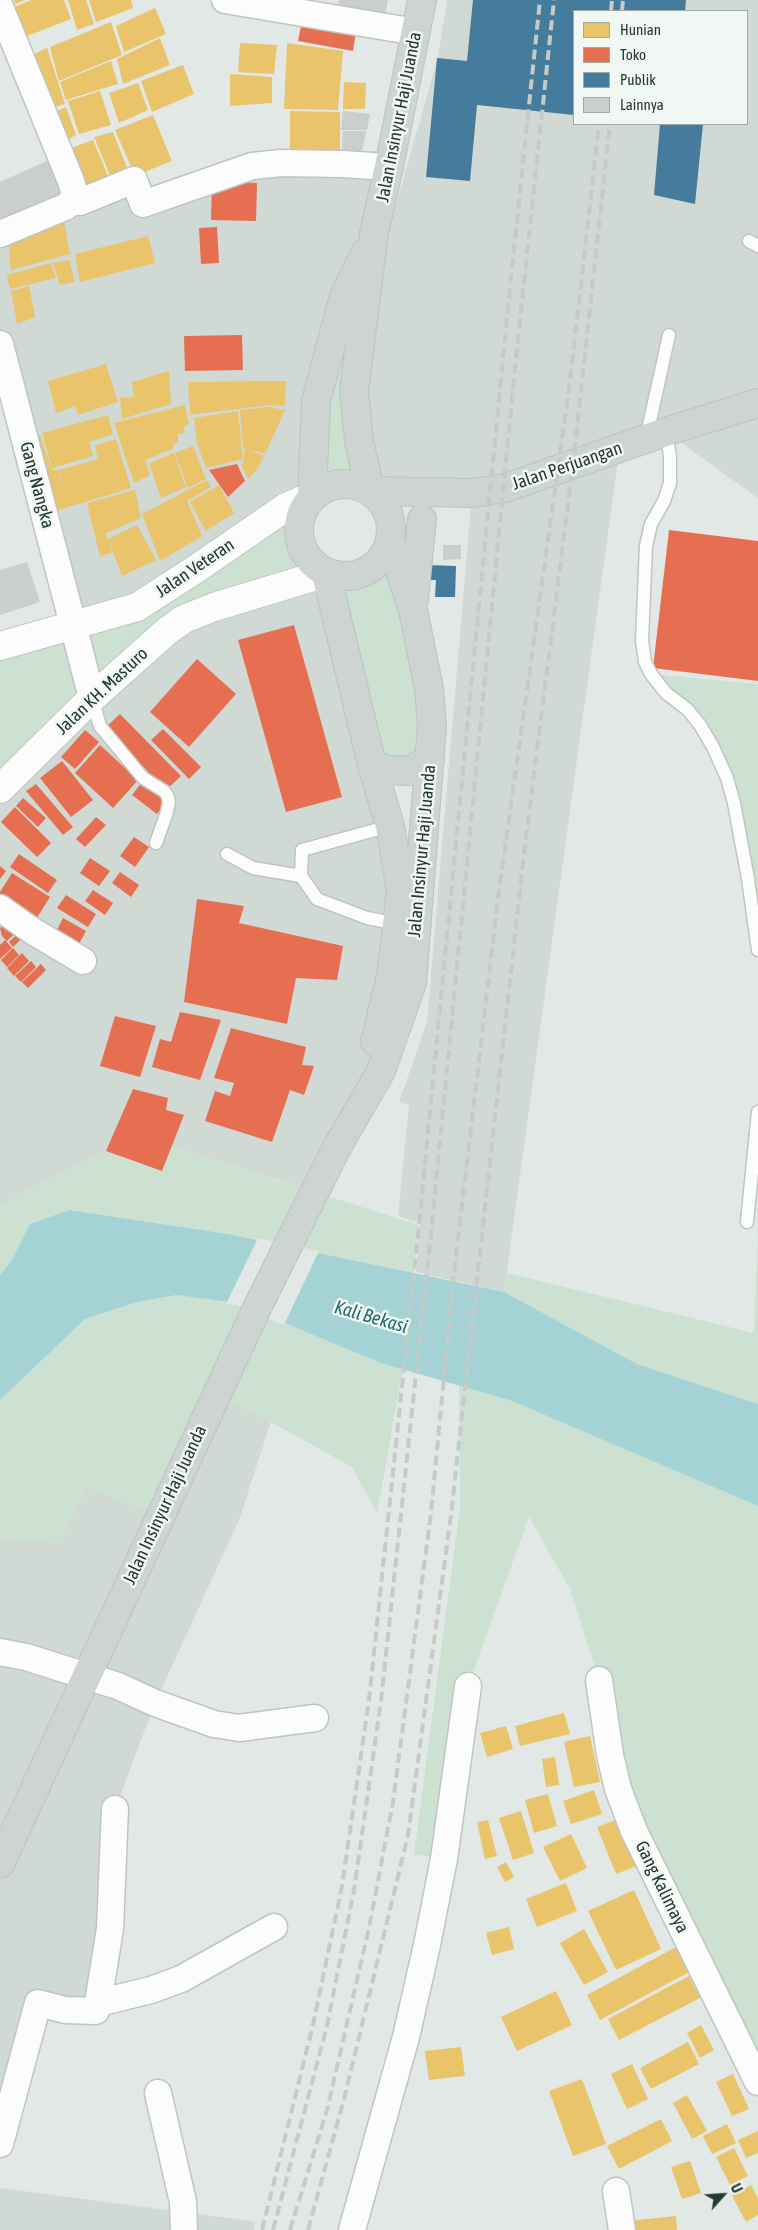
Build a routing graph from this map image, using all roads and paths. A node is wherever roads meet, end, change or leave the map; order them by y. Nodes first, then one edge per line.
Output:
1 (225, 0) edge
2 (422, 0) edge
3 (0, 7) edge
4 (416, 32) junction
5 (390, 167) junction
6 (72, 201) junction
7 (374, 233) junction
8 (0, 234) edge
9 (669, 335) dead end
10 (0, 344) edge
11 (758, 403) edge
12 (656, 435) junction
13 (370, 491) junction
14 (472, 493) junction
15 (312, 496) junction
16 (422, 518) junction
17 (390, 538) junction
18 (196, 569) junction
19 (326, 573) junction
20 (214, 607) junction
21 (413, 610) junction
22 (73, 626) junction
23 (0, 646) edge
24 (92, 698) junction
25 (430, 760) junction
26 (372, 765) junction
27 (0, 789) edge
28 (390, 826) junction
29 (156, 842) dead end
30 (227, 854) dead end
31 (301, 876) junction
32 (0, 908) edge
33 (398, 924) junction
34 (758, 950) edge
35 (83, 961) dead end
36 (758, 1112) edge
37 (336, 1149) junction
38 (747, 1222) dead end
39 (0, 1652) edge
40 (86, 1677) junction
41 (599, 1680) dead end
42 (468, 1686) dead end
43 (315, 1718) dead end
44 (115, 1809) dead end
45 (0, 1864) edge
46 (274, 1927) dead end
47 (98, 2002) junction
48 (758, 2082) edge
49 (158, 2093) dead end
50 (0, 2144) edge
51 (616, 2191) dead end
52 (184, 2230) edge
53 (352, 2230) edge
54 (622, 2230) edge

1 - 4 street
2 - 4 main road, Jalan Insinyur Haji Juanda
3 - 6 street
4 - 5 main road, Jalan Insinyur Haji Juanda
5 - 6 street
5 - 7 main road, Jalan Insinyur Haji Juanda
6 - 8 street
7 - 13 main road, Jalan Insinyur Haji Juanda
7 - 15 main road, Jalan Insinyur Haji Juanda
9 - 12 lane
10 - 22 street, Gang Nangka
11 - 12 main road, Jalan Perjuangan
12 - 14 main road, Jalan Perjuangan
12 - 34 lane
13 - 14 main road, Jalan Perjuangan
13 - 15 main road
13 - 17 main road
14 - 16 main road
15 - 18 street, Jalan Veteran
15 - 19 main road
16 - 17 main road
16 - 21 main road
17 - 19 main road
17 - 21 main road, Jalan Insinyur Haji Juanda
18 - 20 street
18 - 22 street, Jalan Veteran
19 - 20 street, Jalan KH. Masturo
19 - 26 main road, Jalan Insinyur Haji Juanda
20 - 24 street, Jalan KH. Masturo
21 - 25 main road, Jalan Insinyur Haji Juanda
22 - 23 street, Jalan Veteran
22 - 24 street
24 - 27 street, Jalan KH. Masturo
24 - 29 lane
25 - 26 main road
25 - 37 main road, Jalan Insinyur Haji Juanda
26 - 28 main road, Jalan Insinyur Haji Juanda
28 - 31 lane
28 - 33 main road, Jalan Insinyur Haji Juanda
30 - 31 lane
31 - 33 lane
32 - 35 street
33 - 37 main road, Jalan Insinyur Haji Juanda
36 - 38 lane
37 - 40 main road, Jalan Insinyur Haji Juanda
39 - 40 street
40 - 43 street
40 - 45 main road, Jalan Insinyur Haji Juanda
41 - 48 street, Gang Kalimaya
42 - 53 street
44 - 47 street
46 - 47 street
47 - 50 street
49 - 52 street
51 - 54 street

